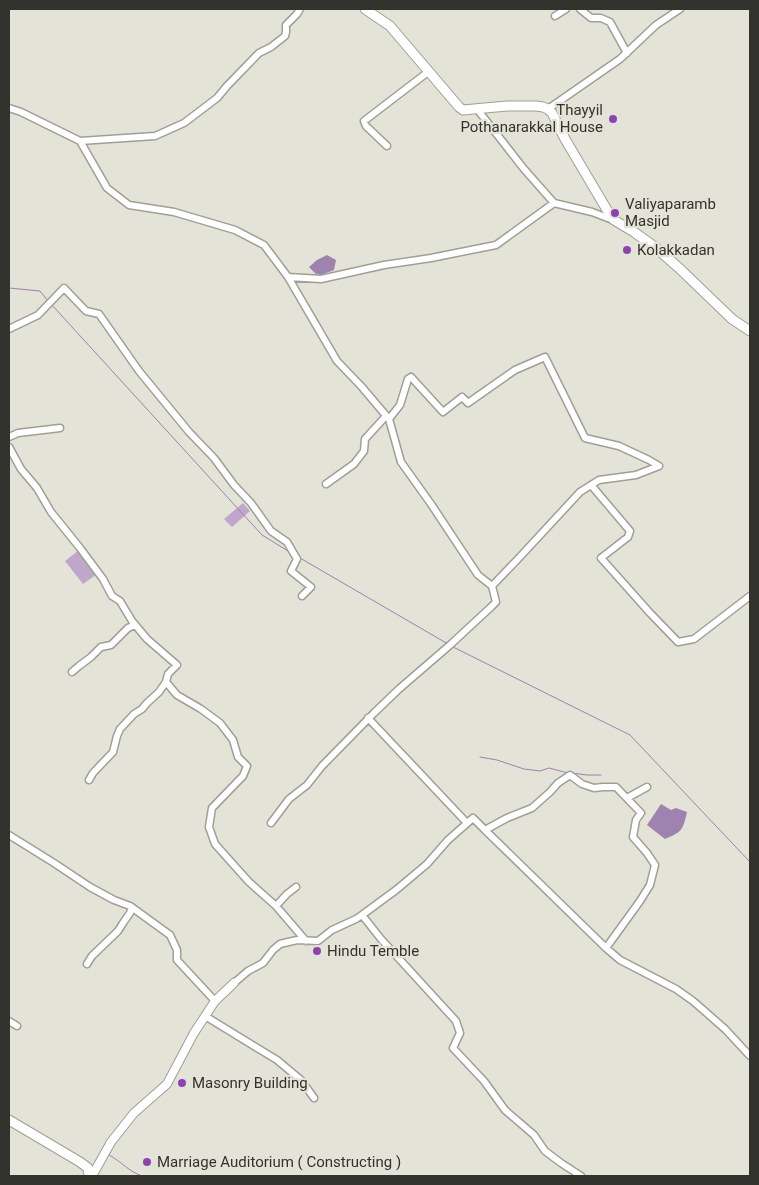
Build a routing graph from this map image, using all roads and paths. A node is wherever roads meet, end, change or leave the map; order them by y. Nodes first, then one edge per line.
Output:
1 (300, 9) edge
2 (364, 9) edge
3 (566, 9) edge
4 (580, 9) edge
5 (680, 9) edge
6 (555, 16) dead end
7 (627, 53) junction
8 (428, 72) junction
9 (9, 108) edge
10 (477, 109) junction
11 (548, 109) junction
12 (80, 141) junction
13 (387, 146) dead end
14 (554, 203) junction
15 (614, 220) junction
16 (288, 277) junction
17 (9, 329) edge
18 (750, 331) edge
19 (388, 418) junction
20 (60, 428) dead end
21 (9, 436) edge
22 (9, 446) edge
23 (326, 484) dead end
24 (591, 485) junction
25 (492, 586) junction
26 (302, 596) dead end
27 (750, 596) edge
28 (135, 625) junction
29 (72, 672) dead end
30 (166, 682) junction
31 (368, 718) junction
32 (89, 780) dead end
33 (647, 787) dead end
34 (627, 798) junction
35 (271, 823) dead end
36 (467, 823) junction
37 (484, 830) junction
38 (9, 835) edge
39 (296, 887) dead end
40 (276, 906) junction
41 (132, 907) junction
42 (362, 916) junction
43 (306, 941) junction
44 (606, 948) junction
45 (86, 964) dead end
46 (234, 983) joint
47 (215, 1001) junction
48 (205, 1016) junction
49 (9, 1022) edge
50 (16, 1026) dead end
51 (750, 1056) edge
52 (314, 1098) dead end
53 (9, 1120) edge
54 (90, 1176) edge
55 (581, 1176) edge

1 - 12 street
2 - 8 main road
3 - 6 street
4 - 7 street
5 - 7 street
7 - 11 street
8 - 10 main road
8 - 13 street
9 - 12 street
10 - 11 main road
10 - 14 street
11 - 15 main road
12 - 16 street
14 - 15 street
14 - 16 street
15 - 18 main road
16 - 19 street
17 - 26 street
19 - 23 street
19 - 24 street
19 - 25 street
20 - 21 street
22 - 28 street
24 - 25 street
24 - 27 street
25 - 31 street
28 - 29 street
28 - 30 street
30 - 32 street
30 - 40 street
31 - 35 street
31 - 36 street
33 - 34 street
34 - 37 street
34 - 44 street
36 - 37 street
36 - 42 street
37 - 44 street
38 - 41 street
39 - 40 street
40 - 43 street
41 - 45 street
41 - 47 street
42 - 43 street
42 - 55 street
43 - 46 street
44 - 51 street
46 - 47 street
47 - 48 street
48 - 52 street
48 - 54 street
49 - 50 street
53 - 54 main road

